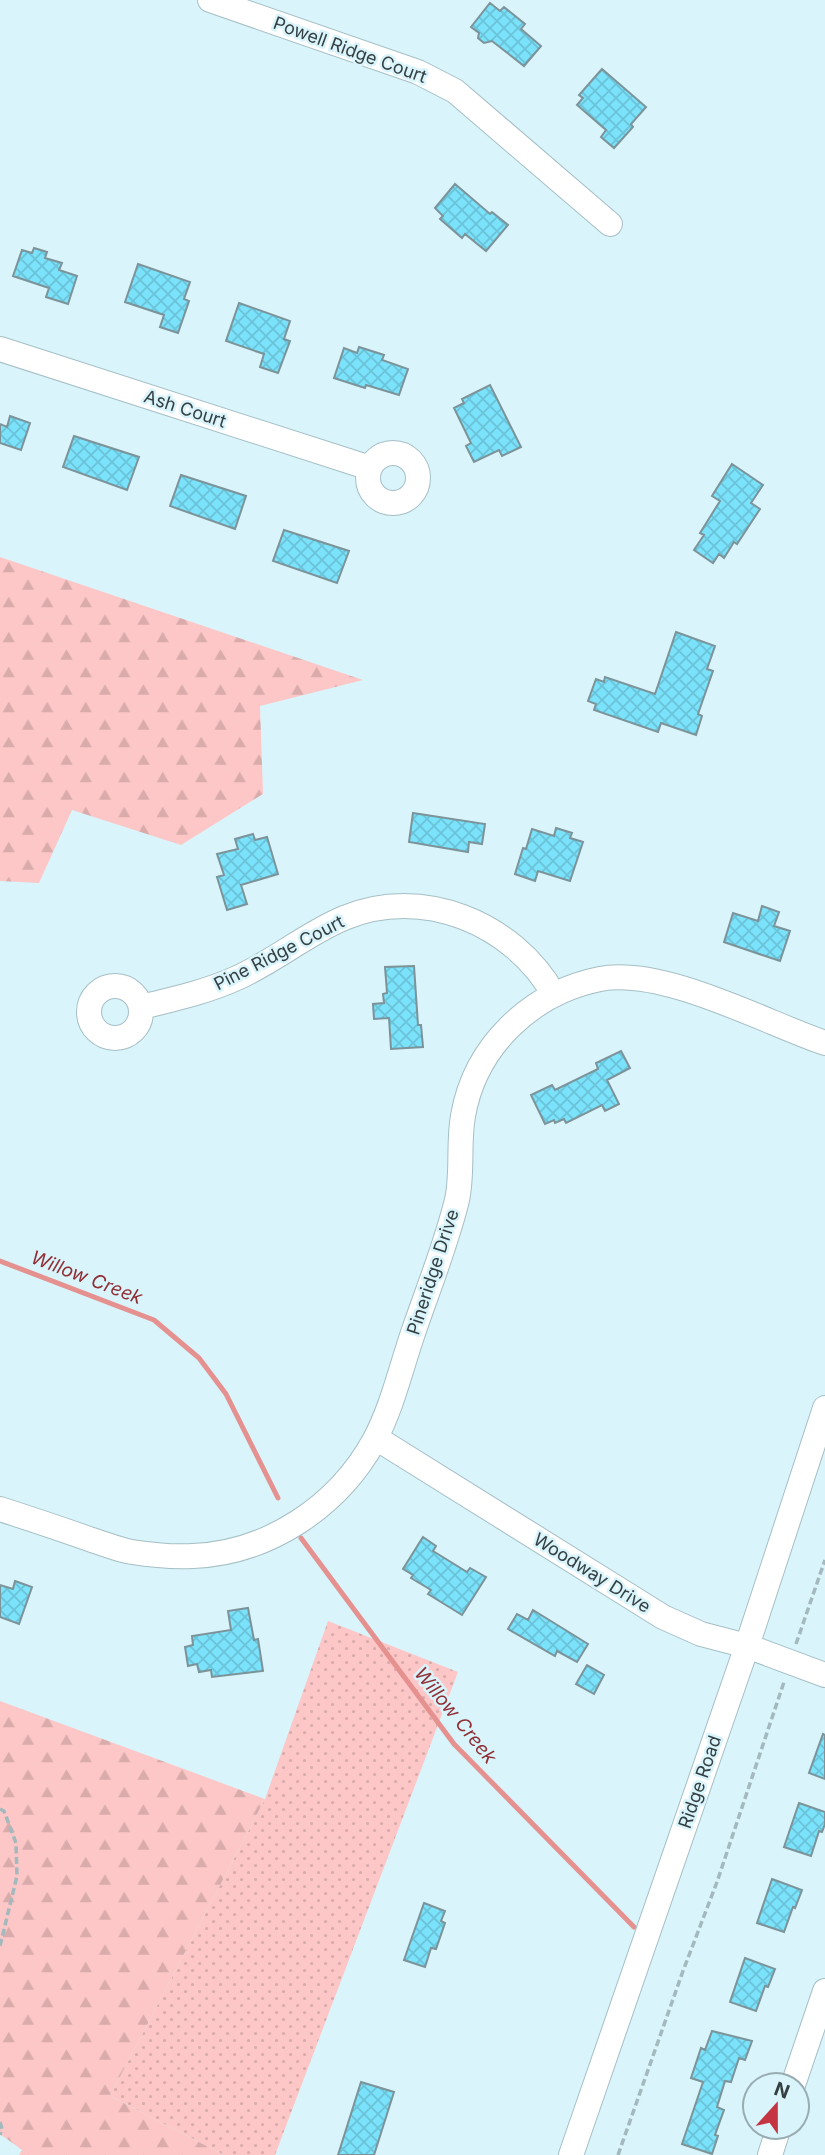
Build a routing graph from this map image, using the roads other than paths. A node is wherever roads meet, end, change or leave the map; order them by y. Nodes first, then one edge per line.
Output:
1 (210, 0) edge
2 (610, 224) dead end
3 (0, 349) edge
4 (369, 468) dead end
5 (554, 995) junction
6 (141, 1007) dead end
7 (825, 1044) edge
8 (825, 1408) edge
9 (376, 1438) junction
10 (0, 1509) edge
11 (747, 1646) junction
12 (825, 1675) edge
13 (825, 1991) edge
14 (798, 2071) edge
15 (571, 2155) edge

1 - 2 street, Powell Ridge Court
3 - 4 street, Ash Court
5 - 6 street, Pine Ridge Court
5 - 7 street, Pineridge Drive
5 - 9 street, Pineridge Drive
8 - 11 street, Ridge Road
9 - 10 street, Pineridge Drive
9 - 11 street, Woodway Drive
11 - 12 street, Woodway Drive
11 - 15 street, Ridge Road
13 - 14 street

